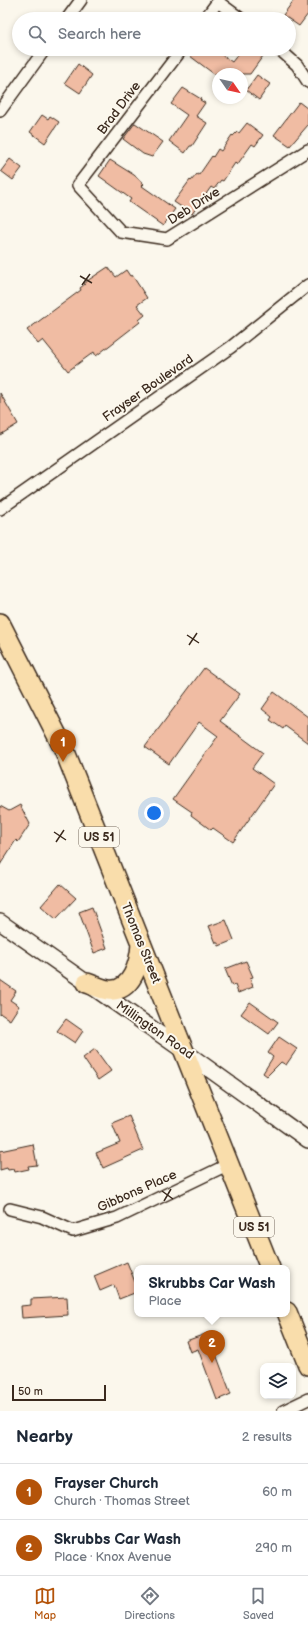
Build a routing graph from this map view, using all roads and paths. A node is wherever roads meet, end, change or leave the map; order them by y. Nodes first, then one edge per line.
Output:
1 (81, 0) edge
2 (219, 1) edge
3 (72, 12) edge
4 (210, 12) edge
5 (232, 12) edge
6 (40, 56) edge
7 (177, 56) edge
8 (287, 56) edge
9 (308, 82) edge
10 (0, 111) edge
11 (308, 150) edge
12 (78, 185) joint
13 (308, 285) edge
14 (0, 509) edge
15 (0, 623) edge
16 (0, 922) edge
17 (141, 944) junction
18 (87, 983) junction
19 (184, 1051) junction
20 (308, 1140) edge
21 (229, 1164) junction
22 (10, 1209) dead end
23 (269, 1265) edge
24 (289, 1317) edge
25 (308, 1365) edge
26 (308, 1399) edge
27 (282, 1411) edge

1 - 3 street
2 - 4 street
2 - 5 street
6 - 10 street
7 - 12 street, Brad Drive
8 - 9 street
11 - 12 street, Deb Drive
13 - 14 street, Frayser Boulevard
15 - 17 highway, Thomas Street / US 51
16 - 18 main road, Millington Road
17 - 18 highway
17 - 19 highway, Thomas Street / US 51
18 - 19 main road, Millington Road
19 - 20 main road, Millington Road
19 - 21 highway, Thomas Street / US 51
21 - 22 street, Gibbons Place
21 - 23 highway, Thomas Street / US 51
24 - 25 highway
26 - 27 street

